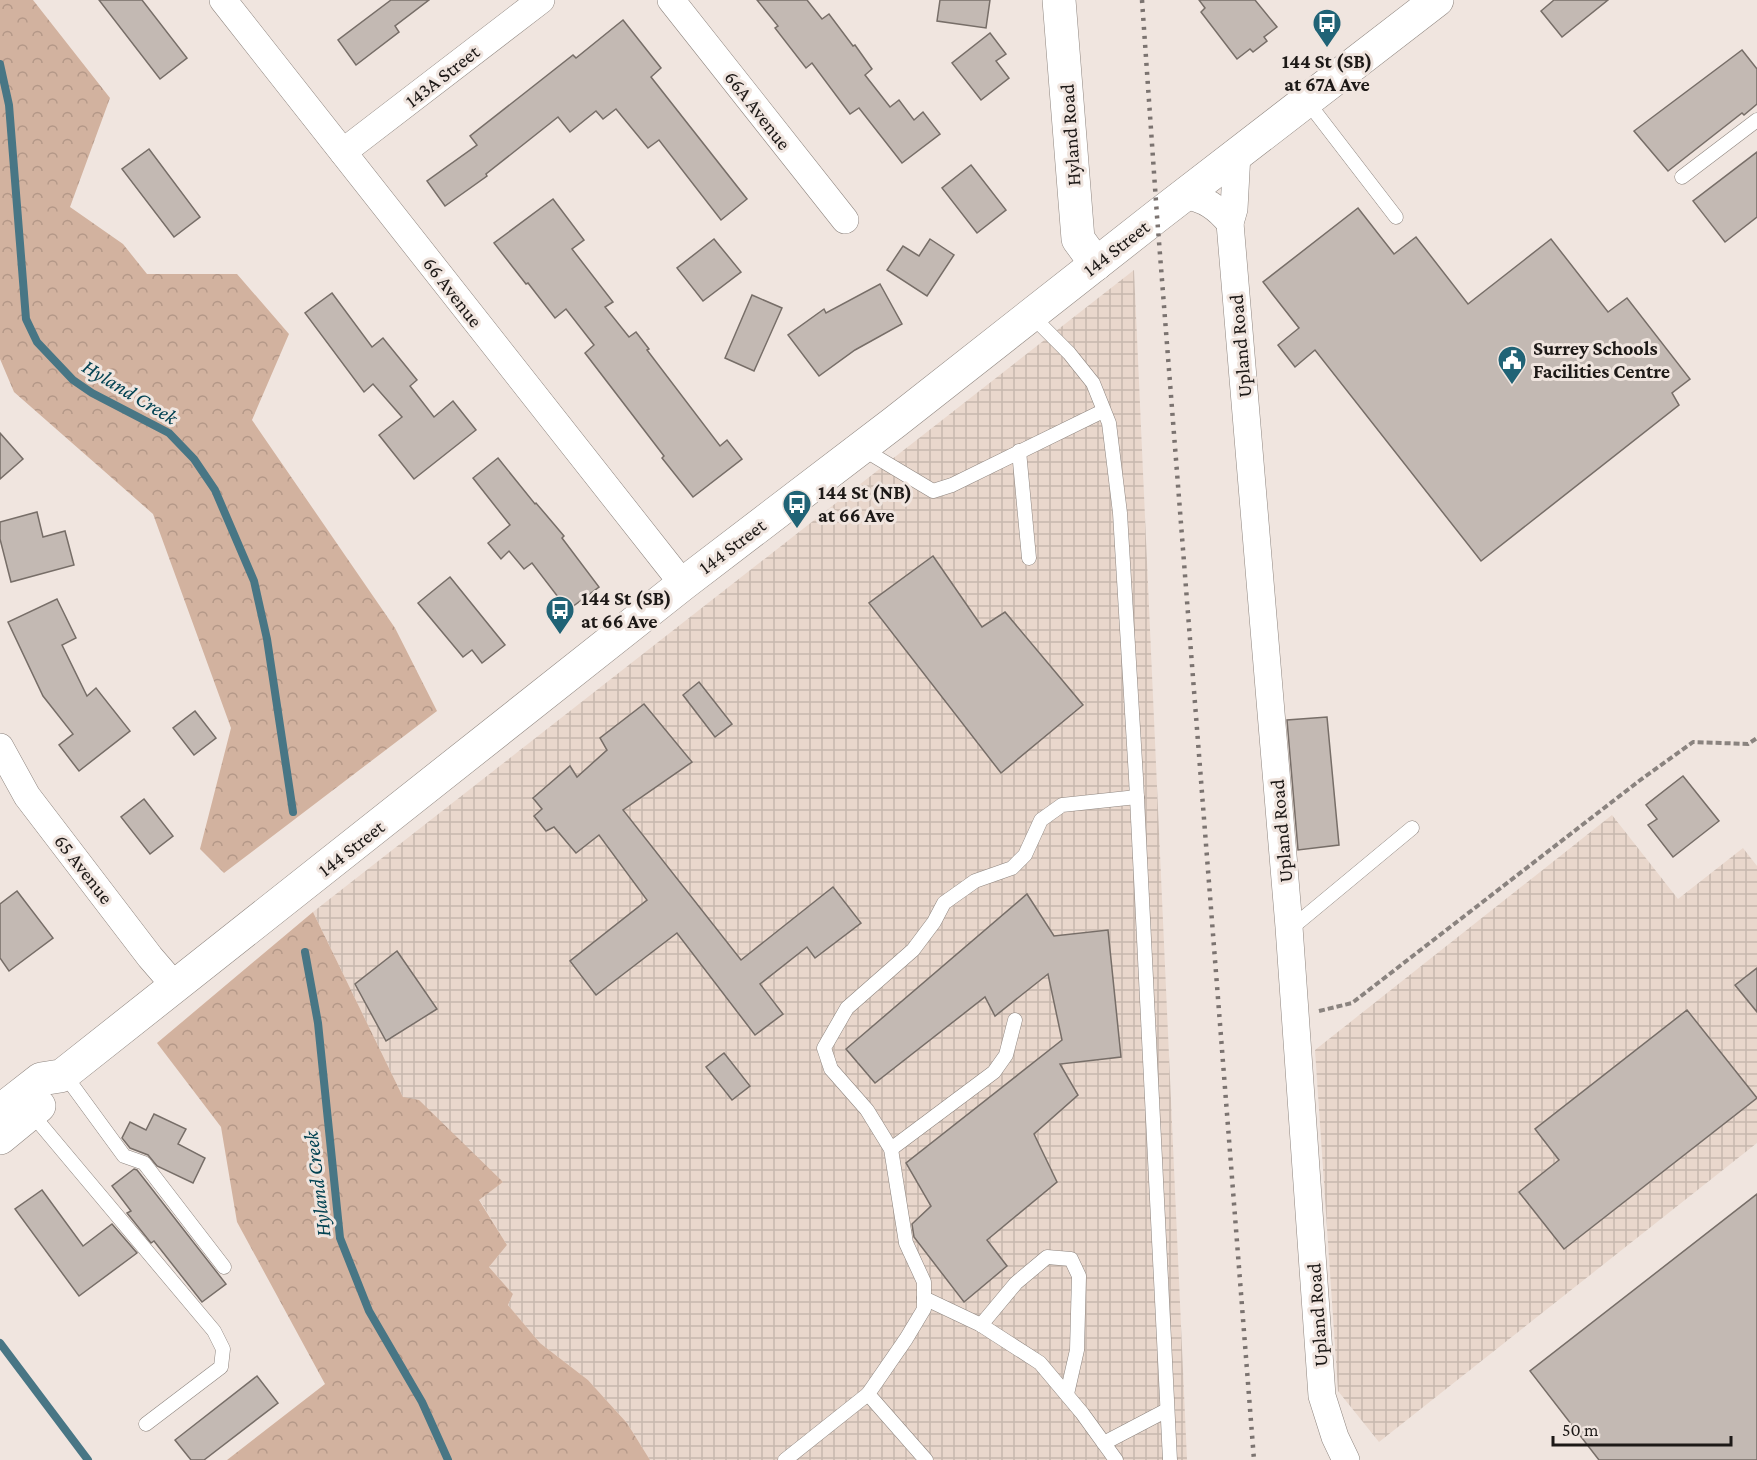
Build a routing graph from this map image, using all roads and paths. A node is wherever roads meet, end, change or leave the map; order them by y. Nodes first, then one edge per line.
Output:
1 (223, 0) edge
2 (541, 0) edge
3 (671, 0) edge
4 (1059, 0) edge
5 (1437, 0) edge
6 (1306, 100) junction
7 (1757, 120) edge
8 (343, 152) junction
9 (1237, 153) junction
10 (1682, 177) dead end
11 (1184, 195) junction
12 (1396, 217) dead end
13 (845, 220) dead end
14 (1230, 223) junction
15 (1095, 264) junction
16 (1031, 315) junction
17 (1104, 411) junction
18 (861, 448) junction
19 (1019, 451) junction
20 (1029, 558) dead end
21 (683, 584) junction
22 (1757, 738) edge
23 (0, 747) edge
24 (1137, 797) junction
25 (1412, 828) dead end
26 (1289, 930) junction
27 (175, 986) junction
28 (1295, 1016) junction
29 (1015, 1020) dead end
30 (62, 1075) junction
31 (16, 1112) edge
32 (0, 1138) edge
33 (891, 1149) junction
34 (224, 1267) dead end
35 (924, 1298) junction
36 (981, 1324) junction
37 (868, 1394) junction
38 (1067, 1394) junction
39 (1167, 1410) junction
40 (146, 1424) dead end
41 (1104, 1443) junction
42 (1340, 1449) edge
43 (785, 1460) edge
44 (926, 1460) edge
45 (1116, 1460) edge
46 (1170, 1460) edge

1 - 8 street, 66 Avenue
2 - 8 street, 143A Street
3 - 13 street, 66A Avenue
4 - 15 main road, Hyland Road
5 - 6 main road, 144 Street
6 - 9 main road, 144 Street
6 - 12 lane
7 - 10 lane
8 - 21 street, 66 Avenue
9 - 11 main road, 144 Street
9 - 14 street, Upland Road
11 - 14 street
11 - 15 main road, 144 Street
14 - 26 street, Upland Road
15 - 16 main road, 144 Street
16 - 17 lane
16 - 18 main road, 144 Street
17 - 19 lane
17 - 24 lane
18 - 19 lane
18 - 21 main road, 144 Street
19 - 20 lane
21 - 27 main road, 144 Street
22 - 28 path
23 - 27 street, 65 Avenue
24 - 33 lane
24 - 39 lane
25 - 26 lane
26 - 28 street, Upland Road
27 - 30 main road, 144 Street
28 - 42 street, Upland Road
29 - 33 lane
30 - 31 main road, 144 Street
30 - 34 lane
31 - 32 main road, 144 Street
31 - 40 lane
33 - 35 lane
35 - 36 lane
35 - 37 lane
36 - 38 lane
36 - 38 lane
37 - 43 lane
37 - 44 lane
38 - 41 lane
39 - 41 lane
39 - 46 lane
41 - 45 lane

